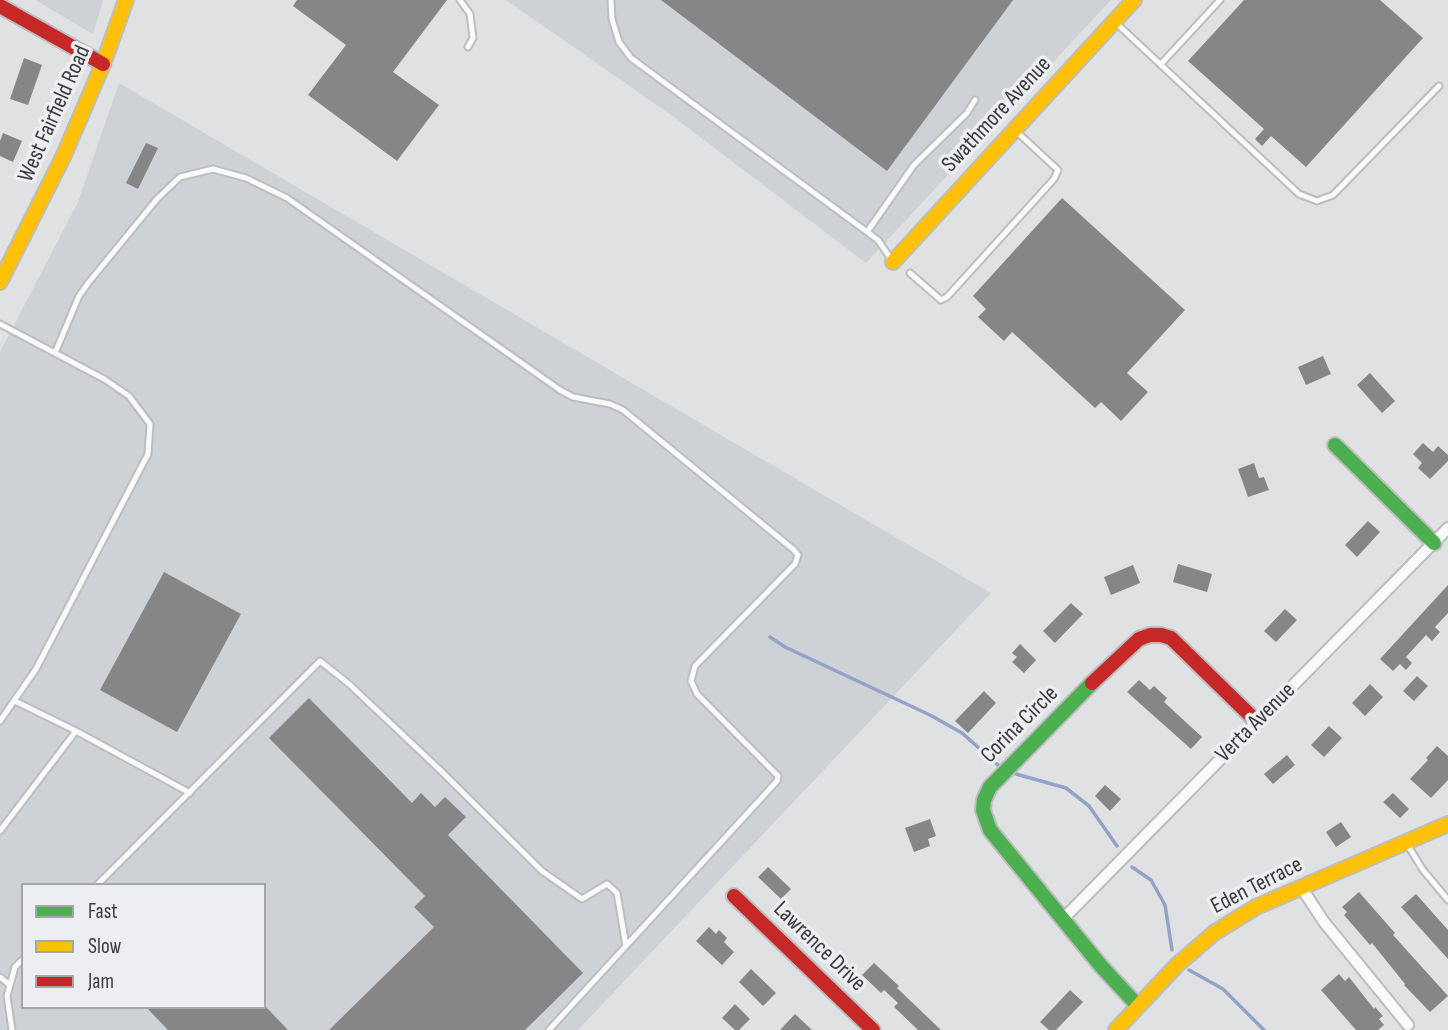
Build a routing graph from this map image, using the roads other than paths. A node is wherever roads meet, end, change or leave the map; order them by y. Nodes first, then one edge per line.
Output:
1 (126, 0) edge
2 (460, 0) edge
3 (611, 0) edge
4 (1134, 0) edge
5 (1220, 0) edge
6 (0, 6) edge
7 (1114, 21) junction
8 (468, 47) dead end
9 (103, 64) junction
10 (1161, 64) junction
11 (1439, 86) dead end
12 (975, 100) dead end
13 (1015, 130) junction
14 (867, 232) junction
15 (893, 262) joint
16 (910, 273) dead end
17 (0, 282) edge
18 (0, 324) edge
19 (55, 353) junction
20 (1335, 445) dead end
21 (1448, 528) edge
22 (1434, 543) junction
23 (15, 701) junction
24 (0, 720) edge
25 (1257, 722) junction
26 (76, 731) junction
27 (190, 793) junction
28 (1448, 824) edge
29 (0, 831) edge
30 (1407, 844) junction
31 (99, 883) edge
32 (1301, 887) junction
33 (734, 896) dead end
34 (1448, 900) edge
35 (1064, 918) junction
36 (626, 946) junction
37 (21, 961) edge
38 (0, 977) edge
39 (10, 985) junction
40 (1137, 1005) junction
41 (1408, 1025) dead end
42 (12, 1030) edge
43 (549, 1030) edge
44 (873, 1030) edge
45 (1116, 1030) edge

1 - 9 street, West Fairfield Road
2 - 8 lane
3 - 14 lane
4 - 7 street, Swathmore Avenue
5 - 10 lane
6 - 9 street
7 - 10 lane
7 - 13 street, Swathmore Avenue
9 - 17 street, West Fairfield Road
10 - 11 lane
12 - 14 lane
13 - 15 street, Swathmore Avenue
13 - 16 lane
14 - 15 lane
18 - 19 lane
19 - 23 lane
19 - 36 lane
20 - 22 street
21 - 22 street, Verta Avenue
22 - 25 street, Verta Avenue
23 - 24 lane
23 - 26 lane
25 - 35 street, Verta Avenue
25 - 35 street, Corina Circle
26 - 27 lane
26 - 29 lane
27 - 31 lane
27 - 36 lane
28 - 30 street, Eden Terrace
30 - 32 street, Eden Terrace
30 - 34 lane
32 - 40 street, Eden Terrace
32 - 41 street
33 - 44 street, Lawrence Drive
35 - 40 street, Corina Circle
36 - 43 lane
37 - 39 lane
38 - 39 lane
39 - 42 lane
40 - 45 street, Eden Terrace

